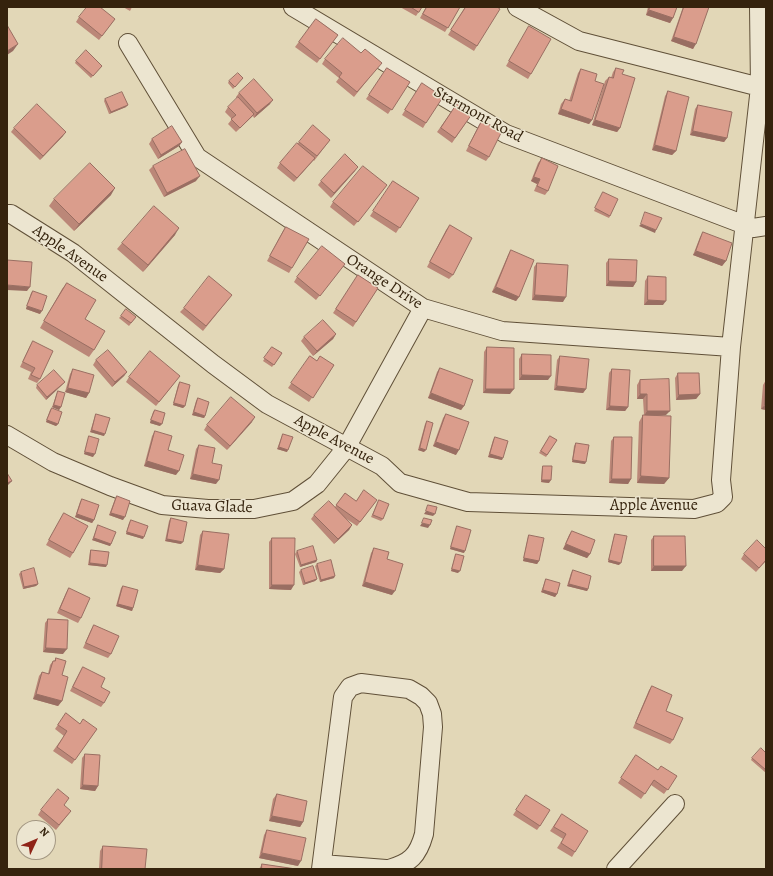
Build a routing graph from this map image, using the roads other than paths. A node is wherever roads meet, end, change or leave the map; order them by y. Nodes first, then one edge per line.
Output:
1 (293, 7) edge
2 (517, 7) edge
3 (759, 7) edge
4 (128, 43) dead end
5 (760, 87) junction
6 (8, 211) edge
7 (744, 223) junction
8 (766, 226) edge
9 (423, 308) junction
10 (731, 347) junction
11 (7, 435) edge
12 (346, 448) junction
13 (675, 804) dead end
14 (321, 867) edge
15 (386, 869) edge
16 (389, 869) edge
17 (616, 869) edge

1 - 7 street, Starmont Road
2 - 5 street
3 - 5 street
4 - 9 street, Orange Drive
5 - 7 street
6 - 12 street, Apple Avenue
7 - 8 street, Starmont Road
7 - 10 street
9 - 10 street, Orange Drive
9 - 12 street, Guava Glade
10 - 12 street, Apple Avenue
11 - 12 street, Guava Glade
13 - 17 street
14 - 15 street
14 - 16 street

